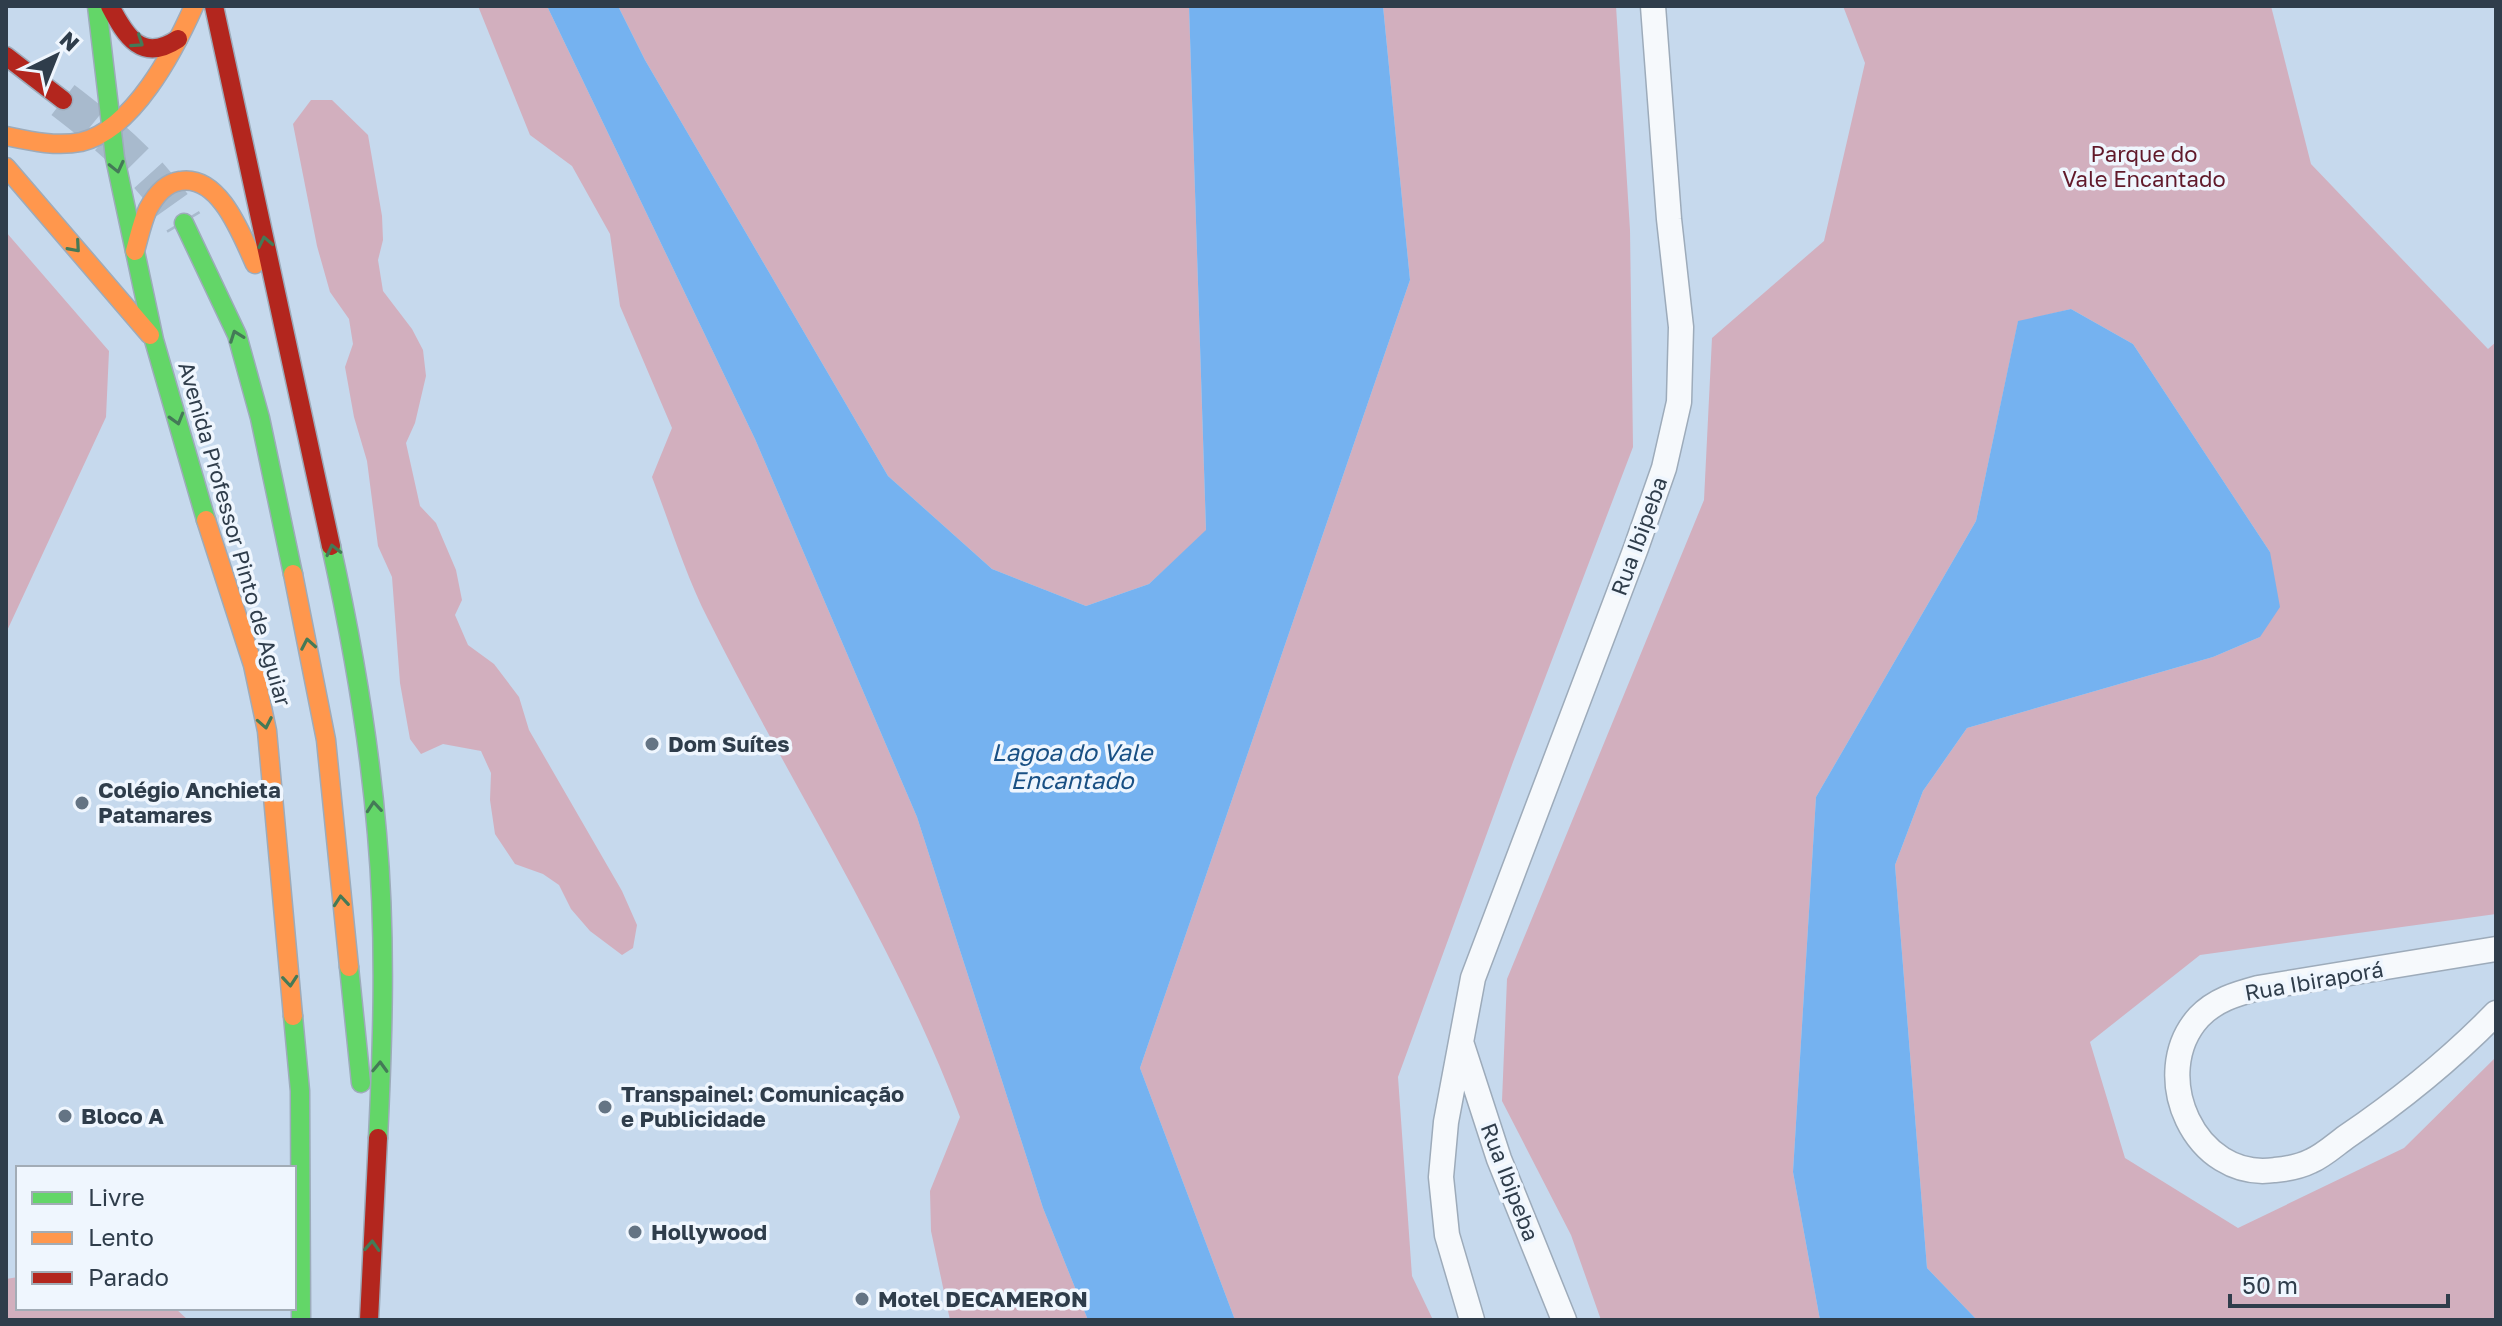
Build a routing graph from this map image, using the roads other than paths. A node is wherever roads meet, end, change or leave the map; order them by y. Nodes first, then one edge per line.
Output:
1 (97, 6) edge
2 (110, 6) edge
3 (194, 6) edge
4 (214, 6) edge
5 (1653, 6) edge
6 (178, 39) junction
7 (6, 56) edge
8 (63, 100) tunnel mouth
9 (110, 127) junction
10 (6, 136) edge
11 (6, 167) edge
12 (184, 223) tunnel mouth
13 (135, 252) junction
14 (281, 317) junction
15 (154, 340) junction
16 (2496, 949) edge
17 (2496, 1013) edge
18 (1461, 1043) junction
19 (377, 1173) junction
20 (301, 1320) edge
21 (369, 1320) edge
22 (1472, 1320) edge
23 (1564, 1320) edge

1 - 9 main road, Avenida Professor Pinto de Aguiar
2 -> 6 main road
3 - 6 main road
14 -> 4 main road
5 - 18 street, Rua Ibipeba
6 - 9 main road
7 - 8 main road
9 - 10 main road
9 -> 13 main road, Avenida Professor Pinto de Aguiar
11 -> 15 main road
19 -> 12 main road
13 - 14 main road
13 - 15 main road, Avenida Professor Pinto de Aguiar
19 -> 14 main road
15 -> 20 main road, Avenida Professor Pinto de Aguiar
16 - 17 street, Rua Ibiraporá
18 - 22 street, Rua Ibipeba
18 - 23 street, Rua Ibipeba
21 -> 19 main road

